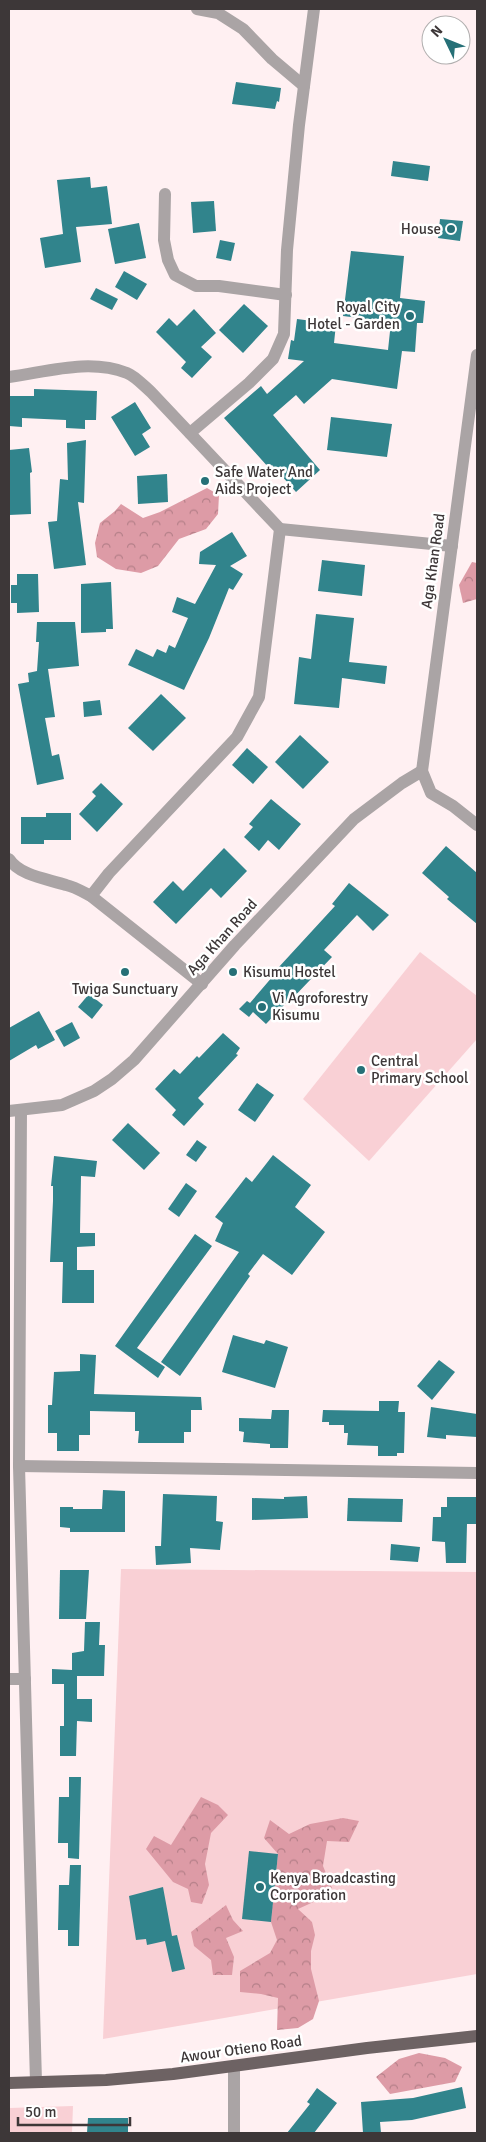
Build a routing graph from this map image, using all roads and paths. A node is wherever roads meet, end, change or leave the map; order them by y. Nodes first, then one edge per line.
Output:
1 (197, 9) edge
2 (314, 9) edge
3 (218, 11) edge
4 (304, 86) junction
5 (165, 194) dead end
6 (286, 295) junction
7 (477, 355) edge
8 (9, 377) edge
9 (190, 433) junction
10 (280, 529) junction
11 (452, 546) junction
12 (422, 771) junction
13 (477, 825) edge
14 (9, 859) edge
15 (91, 896) junction
16 (202, 984) junction
17 (15, 1111) edge
18 (19, 1466) junction
19 (477, 1473) edge
20 (15, 1547) edge
21 (25, 1678) junction
22 (9, 1679) edge
23 (477, 2036) edge
24 (234, 2066) junction
25 (9, 2082) edge
26 (36, 2082) junction
27 (234, 2133) edge

1 - 3 street
2 - 4 street
3 - 4 street
4 - 6 street
5 - 6 street
6 - 9 street
7 - 11 street, Aga Khan Road
8 - 9 street
9 - 10 street
10 - 11 street
10 - 15 street
11 - 12 street, Aga Khan Road
12 - 13 street
12 - 16 street, Aga Khan Road
14 - 15 street
15 - 16 street
16 - 17 street, Aga Khan Road
17 - 18 street
18 - 19 street
18 - 20 street
20 - 21 street
21 - 22 street
21 - 26 street
23 - 24 main road, Awour Otieno Road
24 - 26 main road, Awour Otieno Road
24 - 27 street
25 - 26 main road, Awour Otieno Road

